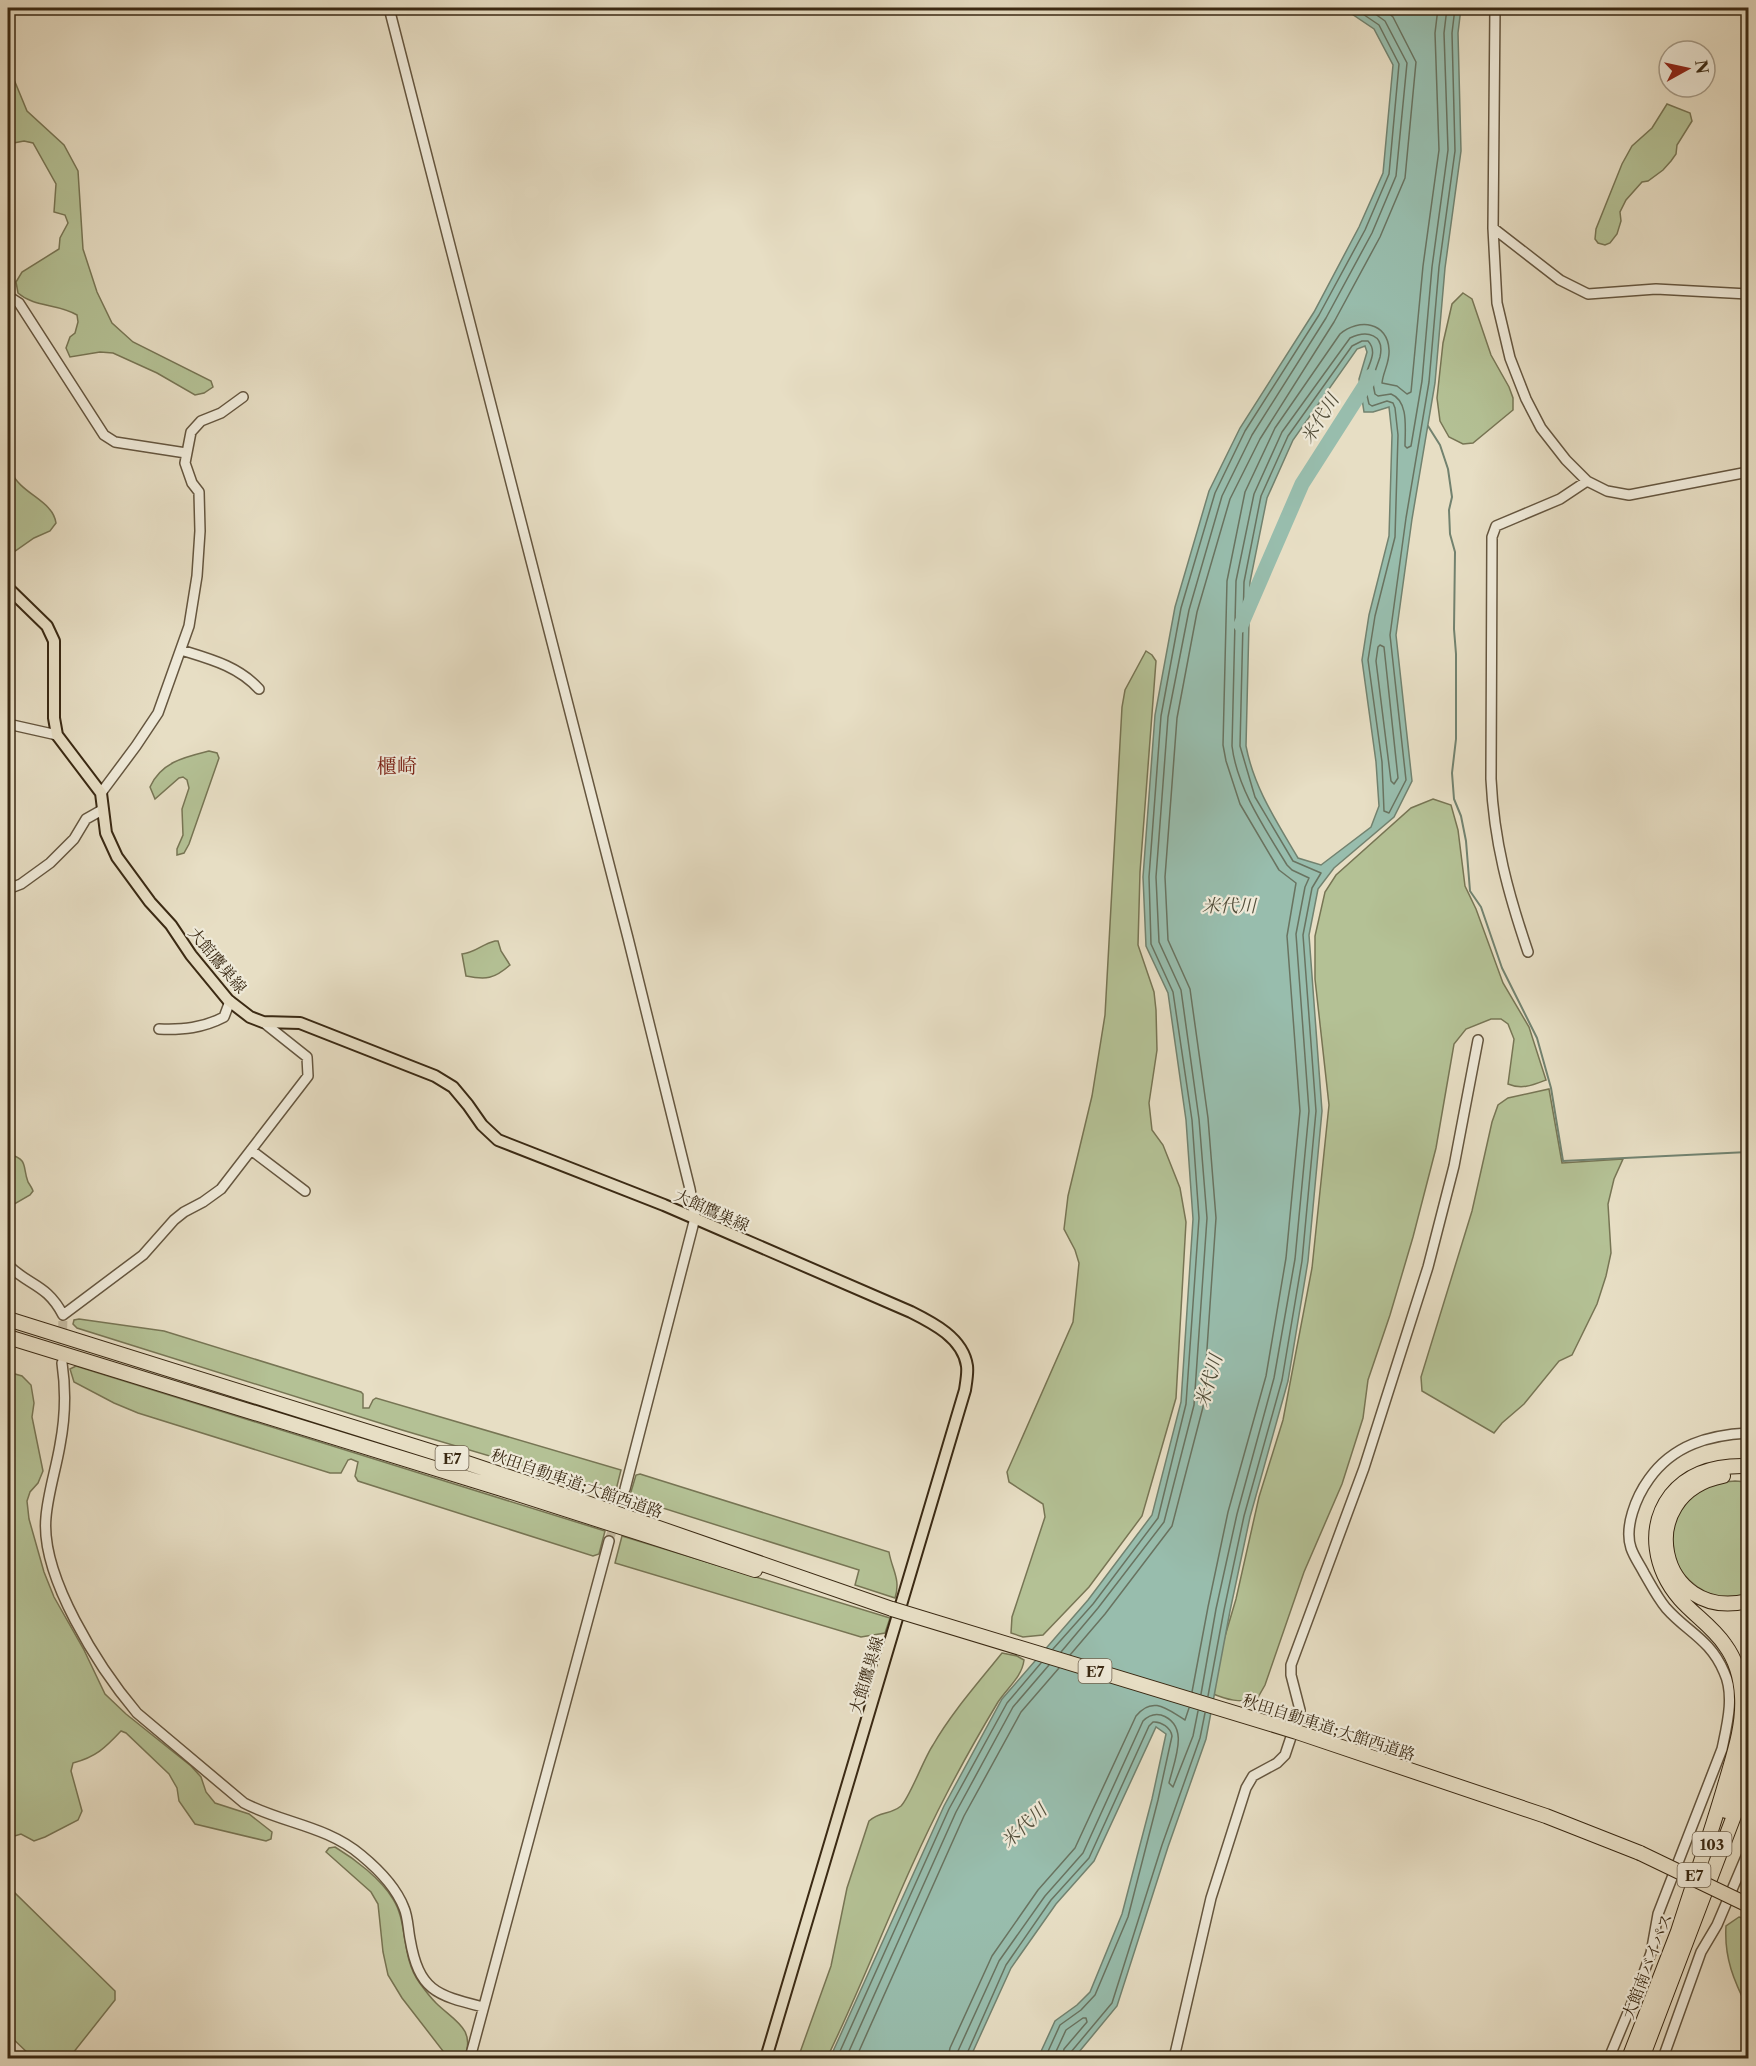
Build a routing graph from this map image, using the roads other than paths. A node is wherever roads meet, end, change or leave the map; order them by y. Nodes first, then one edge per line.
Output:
1 (389, 8) edge
2 (1495, 8) edge
3 (1493, 228) junction
4 (1749, 294) edge
5 (8, 296) edge
6 (243, 397) dead end
7 (186, 453) junction
8 (1749, 472) edge
9 (1587, 481) junction
10 (8, 588) edge
11 (181, 650) junction
12 (260, 689) dead end
13 (8, 724) edge
14 (57, 735) junction
15 (101, 793) junction
16 (102, 810) junction
17 (8, 889) edge
18 (1528, 952) dead end
19 (230, 1001) junction
20 (263, 1022) junction
21 (159, 1029) dead end
22 (1478, 1040) dead end
23 (251, 1150) junction
24 (306, 1191) dead end
25 (695, 1218) junction
26 (8, 1265) edge
27 (8, 1320) edge
28 (8, 1337) edge
29 (62, 1363) tunnel mouth
30 (1749, 1433) edge
31 (1749, 1466) edge
32 (1749, 1475) edge
33 (625, 1489) tunnel mouth
34 (609, 1541) tunnel mouth
35 (1749, 1601) edge
36 (892, 1609) junction
37 (1749, 1750) edge
38 (1749, 1779) edge
39 (1749, 1791) edge
40 (1749, 1851) edge
41 (1705, 1896) junction
42 (1748, 1902) edge
43 (1676, 1938) junction
44 (483, 2007) junction
45 (470, 2058) edge
46 (766, 2058) edge
47 (1174, 2058) edge
48 (1609, 2058) edge
49 (1629, 2058) edge
50 (1642, 2058) edge
51 (1663, 2058) edge

1 - 25 street
2 - 3 street
3 - 4 street
3 - 9 street
5 - 7 street
6 - 7 street
7 - 11 street
8 - 9 street
9 - 18 street
10 - 14 main road
11 - 12 street
11 - 15 street
13 - 14 street
14 - 15 main road
15 - 16 main road, 大館鷹巣線
16 - 17 street
16 - 19 main road, 大館鷹巣線
19 - 20 main road, 大館鷹巣線
19 - 21 street
20 - 23 street
20 - 25 main road, 大館鷹巣線
22 - 47 street
23 - 24 street
23 - 26 street
25 - 33 street
25 - 46 main road, 大館鷹巣線
27 - 36 highway, 秋田自動車道;大館西道路 / E7
28 - 36 highway, 秋田自動車道;大館西道路 / E7
29 - 44 street
30 - 48 street
31 - 43 highway
32 - 35 highway
34 - 44 street
36 - 42 highway, 秋田自動車道;大館西道路 / E7, bridge
37 - 43 highway, 大館南バイパス / 103
38 - 41 highway, 大館南バイパス / 103
39 - 41 highway
40 - 51 street
41 - 50 highway, 大館南バイパス / 103
43 - 49 highway, 大館南バイパス / 103
44 - 45 street

